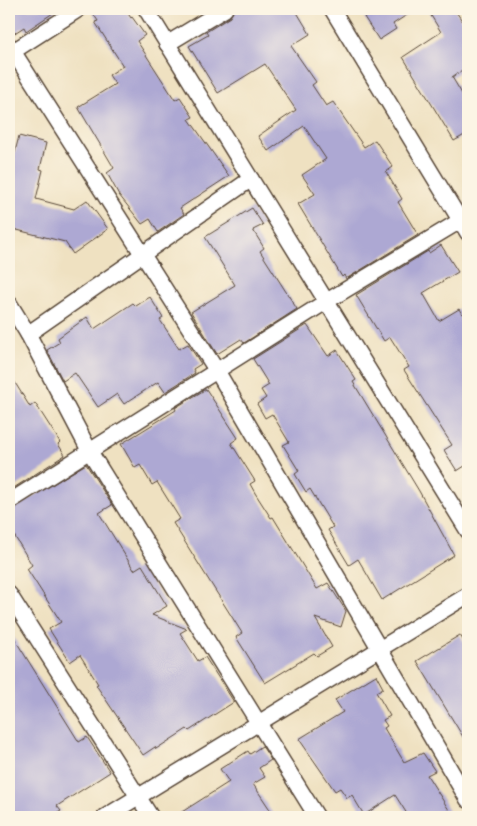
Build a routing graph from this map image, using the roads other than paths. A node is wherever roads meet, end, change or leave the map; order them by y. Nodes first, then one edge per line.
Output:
1 (79, 9) edge
2 (146, 9) edge
3 (225, 9) edge
4 (332, 9) edge
5 (167, 44) junction
6 (10, 50) edge
7 (251, 179) junction
8 (466, 223) edge
9 (141, 254) junction
10 (326, 301) junction
11 (9, 303) edge
12 (28, 334) junction
13 (217, 371) junction
14 (90, 452) junction
15 (9, 502) edge
16 (468, 531) edge
17 (9, 594) edge
18 (468, 595) edge
19 (380, 649) junction
20 (259, 723) junction
21 (138, 797) junction
22 (468, 800) edge
23 (104, 817) edge
24 (151, 817) edge
25 (318, 817) edge

1 - 6 street
2 - 5 street
3 - 5 street
4 - 8 street
5 - 7 street
6 - 9 street
7 - 9 street
7 - 10 street
8 - 10 street
9 - 12 street
9 - 13 street
10 - 13 street
10 - 16 street
11 - 12 street
12 - 14 street
13 - 14 street
13 - 19 street
14 - 15 street
14 - 20 street
17 - 21 street
18 - 19 street
19 - 20 street
19 - 22 street
20 - 21 street
20 - 25 street
21 - 23 street
21 - 24 street

